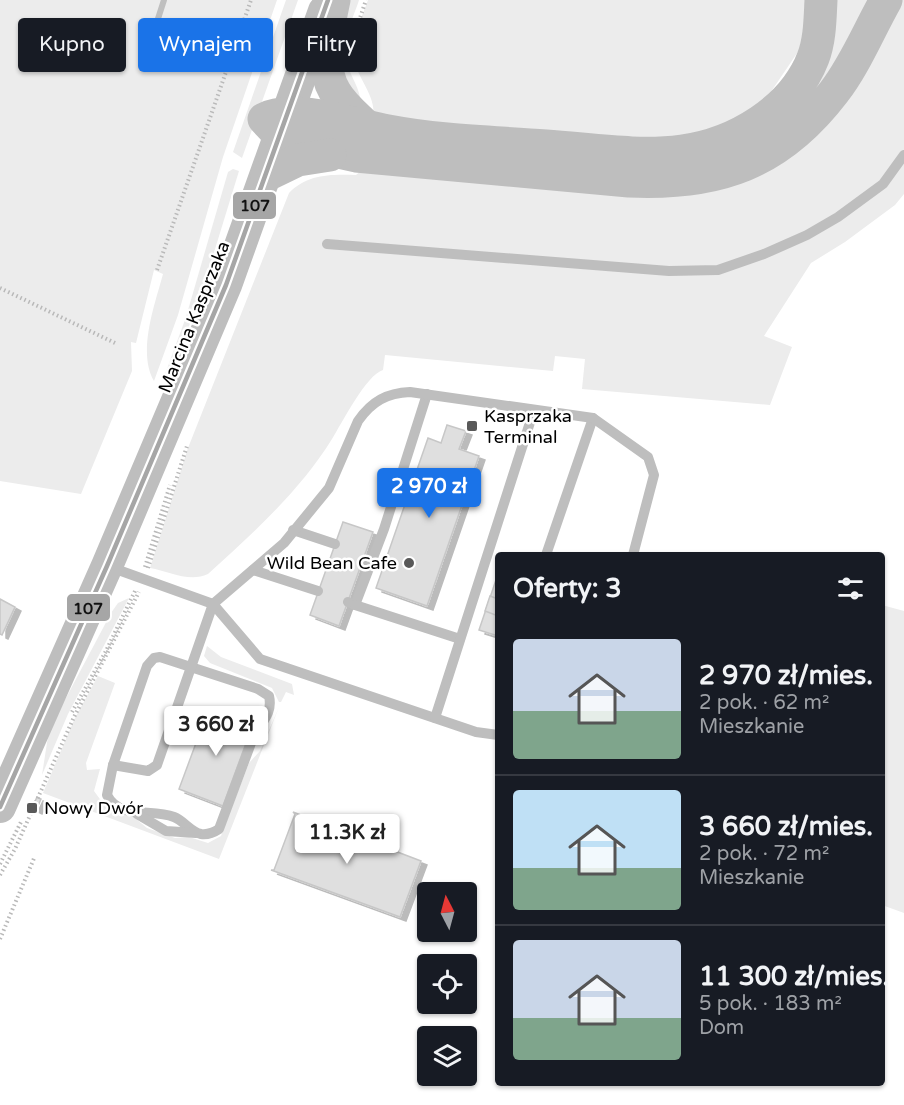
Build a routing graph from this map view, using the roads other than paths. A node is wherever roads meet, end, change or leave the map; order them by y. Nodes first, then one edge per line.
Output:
1 (305, 0) edge
2 (328, 0) edge
3 (334, 0) edge
4 (821, 0) edge
5 (886, 0) edge
6 (277, 123) junction
7 (361, 141) junction
8 (904, 155) edge
9 (267, 175) junction
10 (327, 244) dead end
11 (427, 394) junction
12 (534, 410) junction
13 (593, 418) junction
14 (293, 530) junction
15 (335, 544) dead end
16 (547, 552) edge
17 (634, 552) edge
18 (99, 562) junction
19 (253, 570) junction
20 (318, 591) dead end
21 (213, 604) junction
22 (460, 639) junction
23 (191, 667) junction
24 (435, 718) junction
25 (495, 735) edge
26 (113, 765) junction
27 (0, 807) edge
28 (137, 814) junction
29 (196, 832) junction

1 - 6 main road, Marcina Kasprzaka
2 - 6 main road, Marcina Kasprzaka
3 - 7 highway
4 - 7 highway
5 - 7 highway
6 - 7 highway
6 - 9 main road, Marcina Kasprzaka
6 - 18 main road, Marcina Kasprzaka
7 - 9 highway
8 - 10 lane
9 - 18 main road, Marcina Kasprzaka
11 - 12 lane
11 - 14 lane
11 - 22 lane
12 - 13 lane
12 - 22 lane
13 - 16 lane
13 - 17 lane
14 - 15 lane
14 - 19 lane
18 - 21 lane
18 - 27 main road
19 - 20 lane
19 - 21 lane
21 - 23 lane
21 - 24 lane
22 - 24 lane
23 - 26 lane
23 - 26 lane
23 - 29 lane
24 - 25 lane
26 - 28 lane
28 - 29 lane
28 - 29 lane

